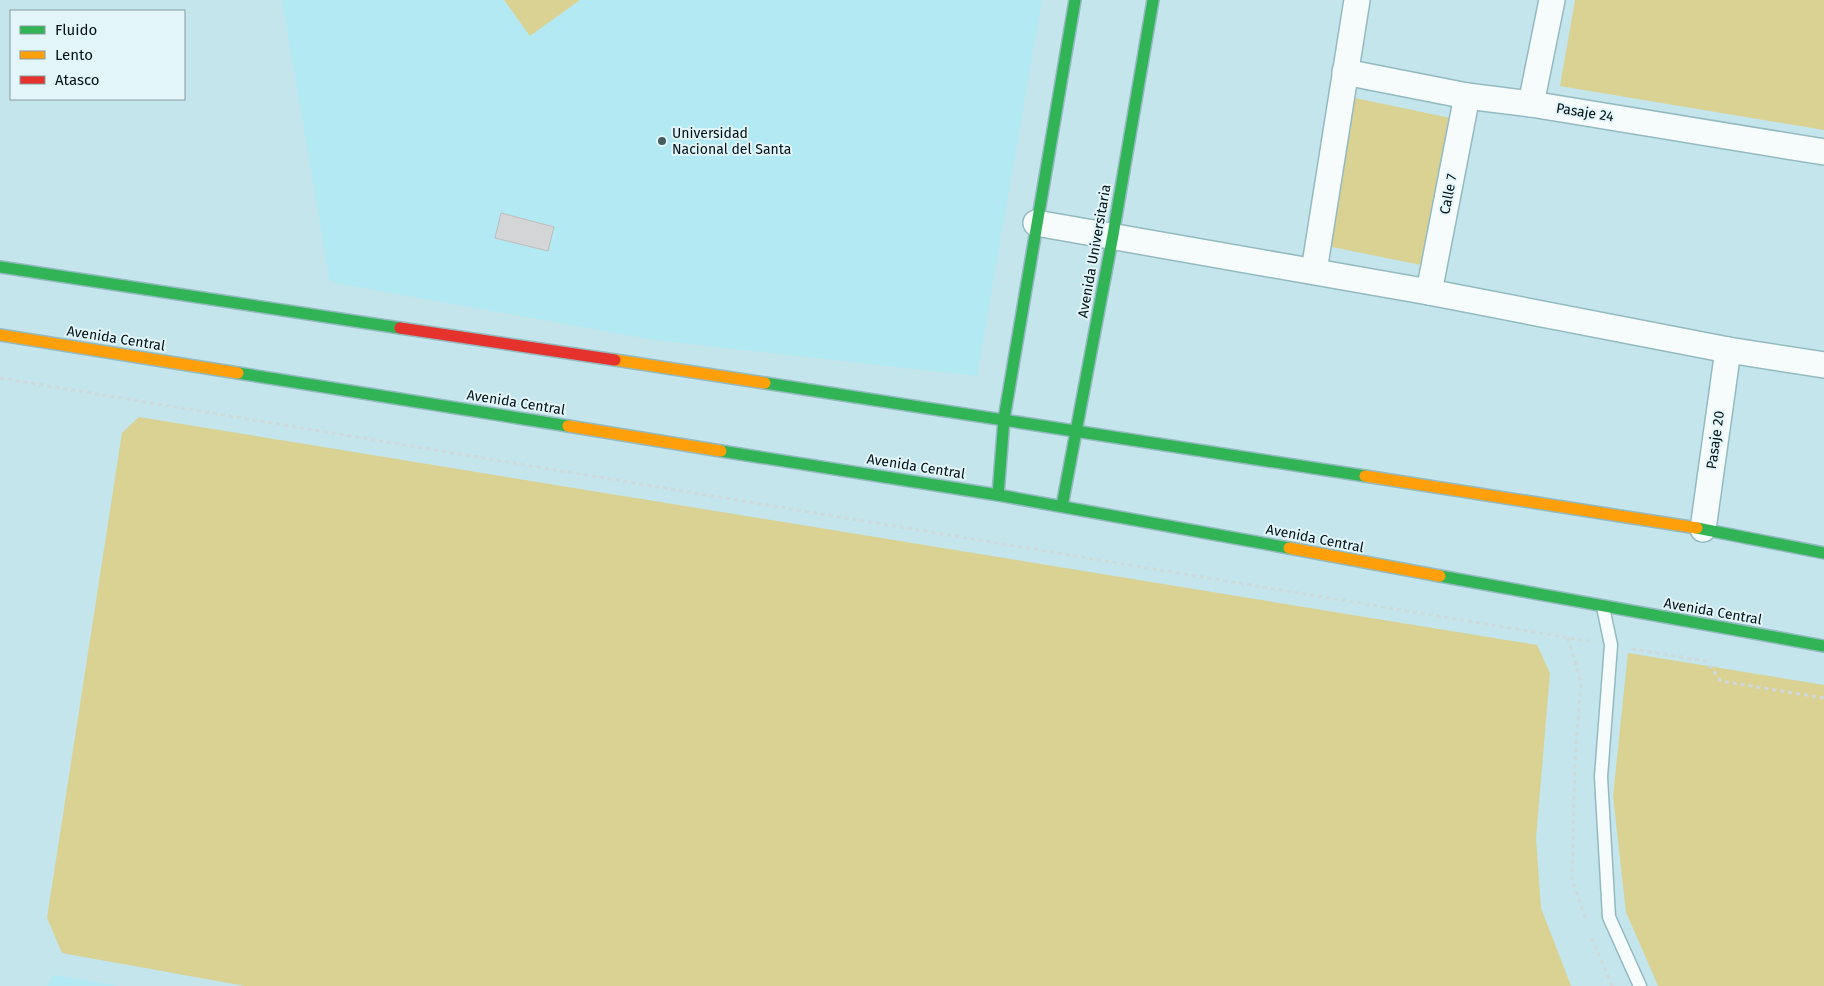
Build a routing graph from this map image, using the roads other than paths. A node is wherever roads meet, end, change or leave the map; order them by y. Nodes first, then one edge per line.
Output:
1 (1074, 0) edge
2 (1153, 0) edge
3 (1356, 0) edge
4 (1552, 0) edge
5 (1345, 72) junction
6 (1467, 96) junction
7 (1531, 104) junction
8 (1824, 152) edge
9 (1036, 223) junction
10 (1113, 235) junction
11 (0, 267) edge
12 (1314, 271) junction
13 (1429, 292) junction
14 (0, 335) edge
15 (1728, 350) junction
16 (1824, 365) edge
17 (1004, 419) junction
18 (1075, 430) junction
19 (998, 495) junction
20 (1062, 506) junction
21 (1703, 529) junction
22 (1824, 553) edge
23 (1603, 607) junction
24 (1824, 646) edge
25 (1640, 986) edge

1 - 9 main road
2 - 10 main road, Avenida Universitaria
3 - 5 street
4 - 7 street
5 - 6 street, Pasaje 24
5 - 12 street
6 - 7 street, Pasaje 24
6 - 13 street, Calle 7
7 - 8 street, Pasaje 24
9 - 10 street
9 - 17 main road
10 - 12 street
10 - 18 main road, Avenida Universitaria
11 - 17 main road
12 - 13 street
13 - 15 street
14 - 19 main road, Avenida Central
15 - 16 street
15 - 21 street, Pasaje 20
17 - 18 main road
17 - 19 main road
18 - 20 main road, Avenida Universitaria
18 - 21 main road
19 - 20 main road, Avenida Central
20 - 23 main road, Avenida Central
21 - 22 main road
23 - 24 main road, Avenida Central
23 - 25 lane

